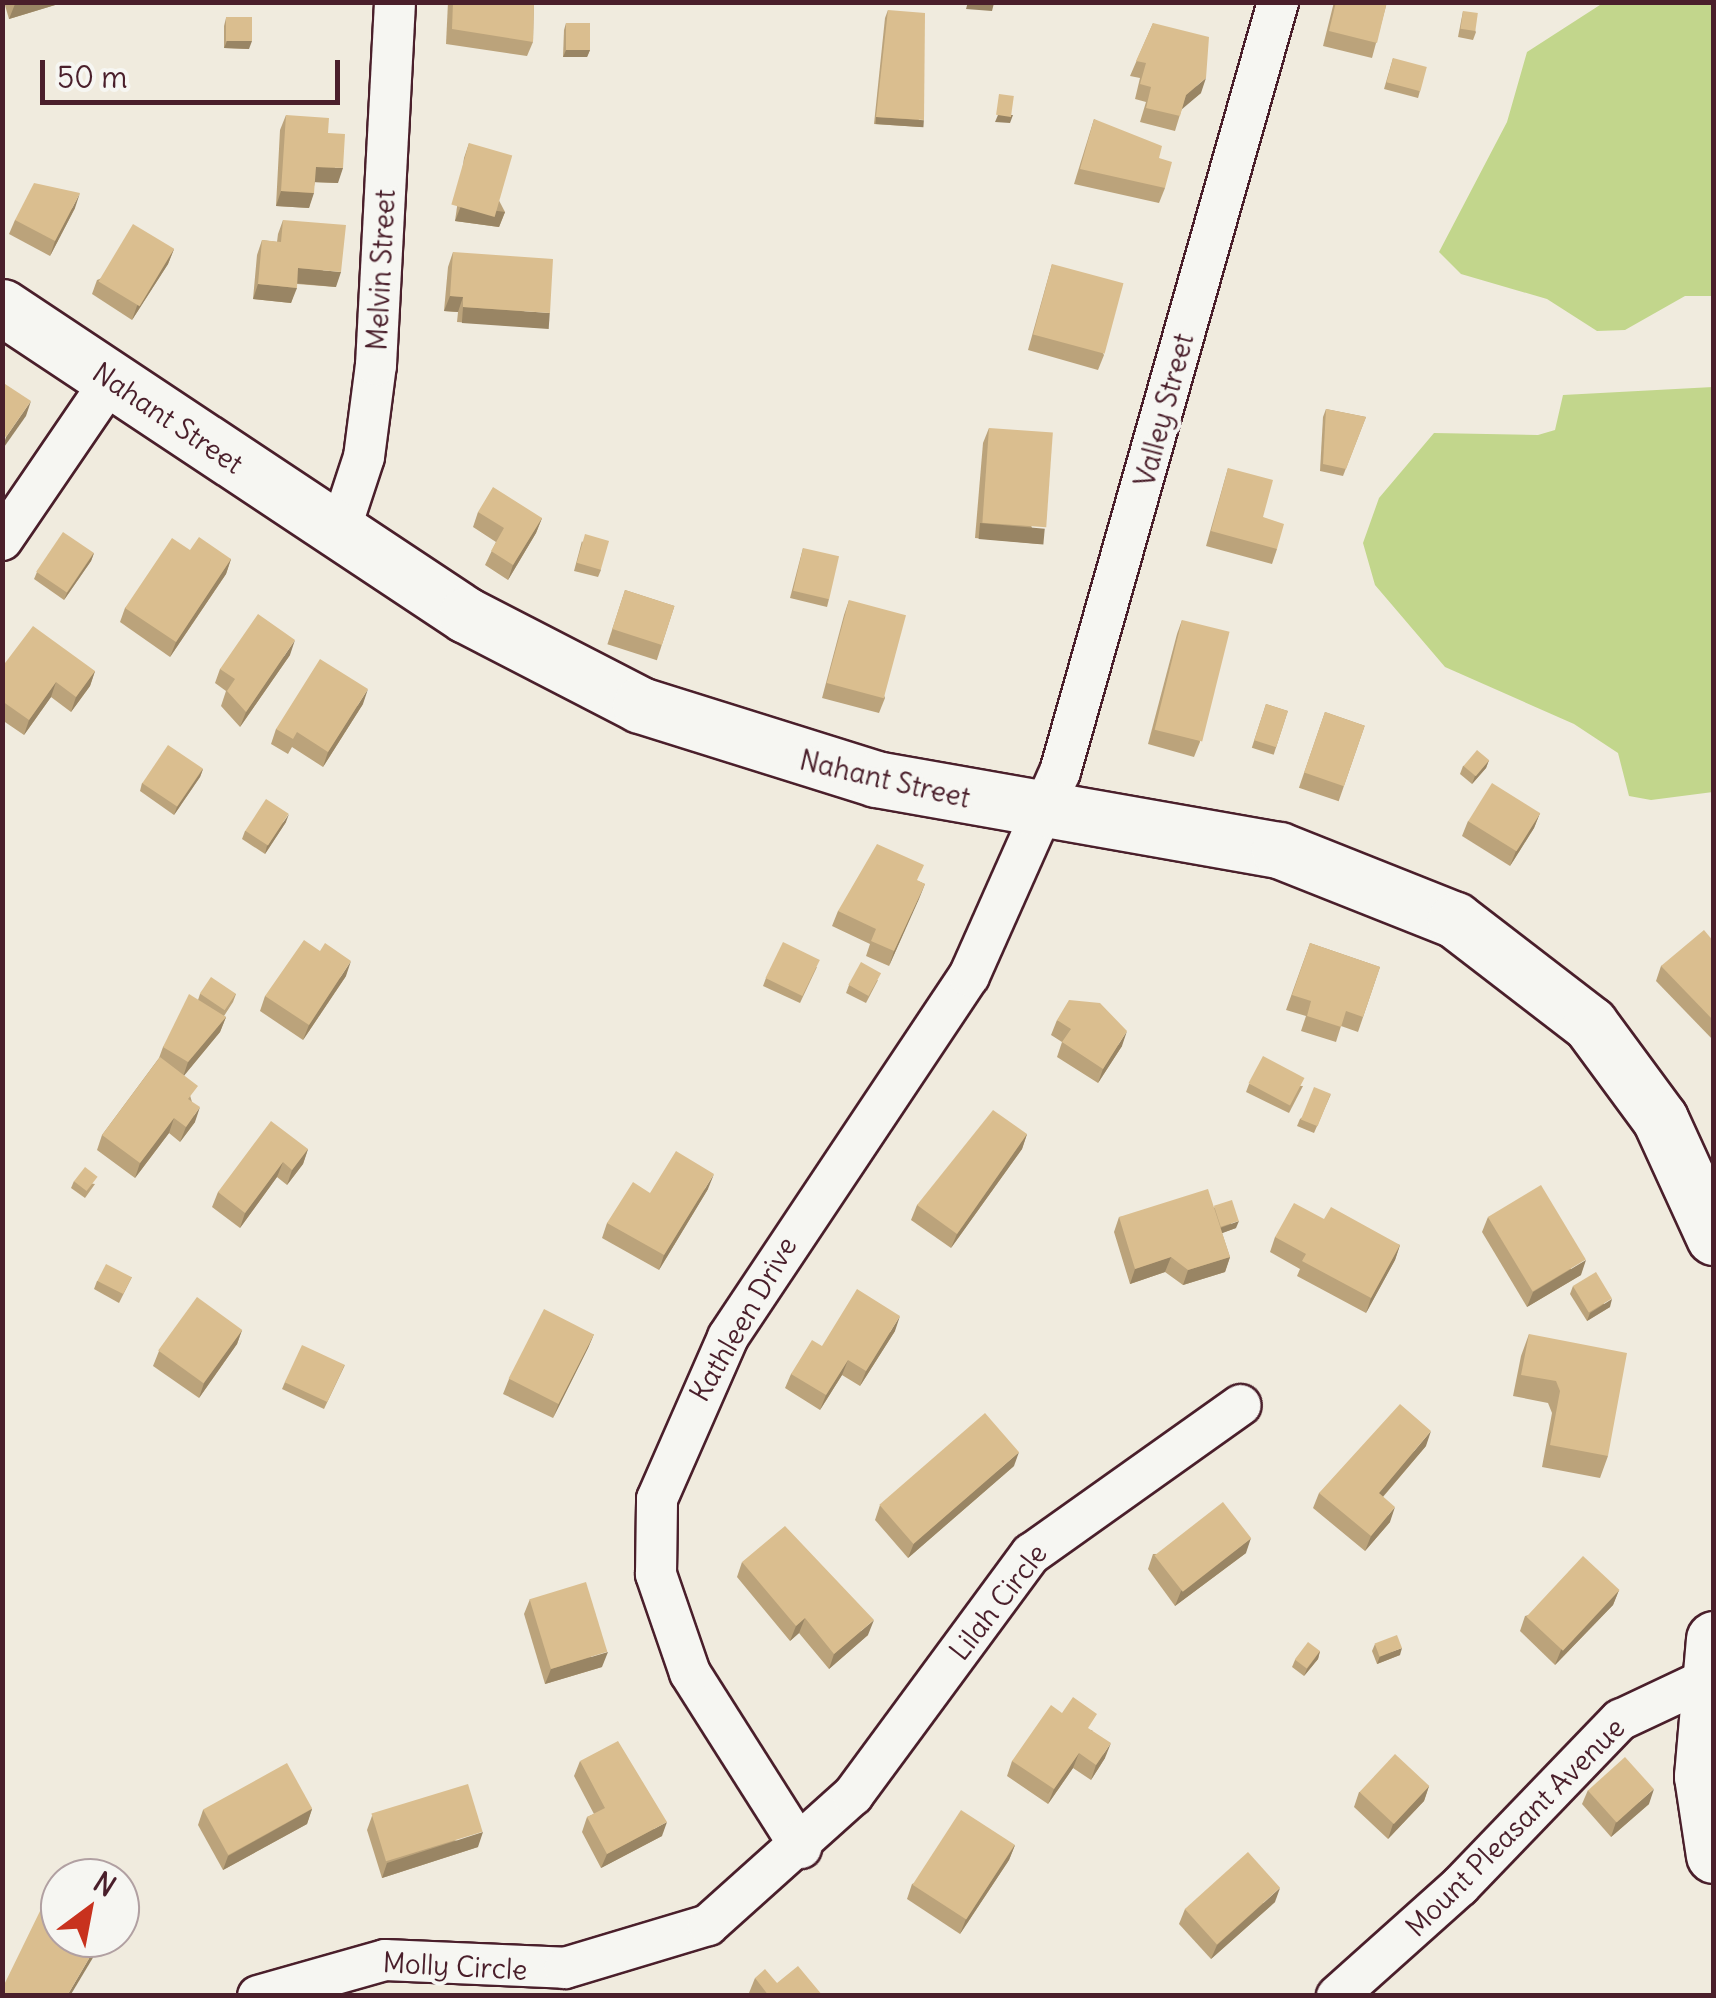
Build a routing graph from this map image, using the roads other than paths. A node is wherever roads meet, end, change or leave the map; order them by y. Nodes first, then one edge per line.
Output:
1 (395, 2) edge
2 (1278, 2) edge
3 (2, 307) edge
4 (111, 380) junction
5 (339, 533) junction
6 (2, 540) edge
7 (1042, 814) junction
8 (1714, 1236) edge
9 (1241, 1405) dead end
10 (1710, 1659) edge
11 (801, 1848) junction
12 (1714, 1855) edge
13 (258, 1996) edge
14 (1337, 1996) edge

1 - 5 street, Melvin Street
2 - 7 street, Valley Street
3 - 4 main road, Nahant Street
4 - 5 main road, Nahant Street
4 - 6 street
5 - 7 main road, Nahant Street
7 - 8 main road, Nahant Street
7 - 11 street, Kathleen Drive
9 - 11 street, Lilah Circle
10 - 12 main road
10 - 14 street, Mount Pleasant Avenue
11 - 13 street, Molly Circle

